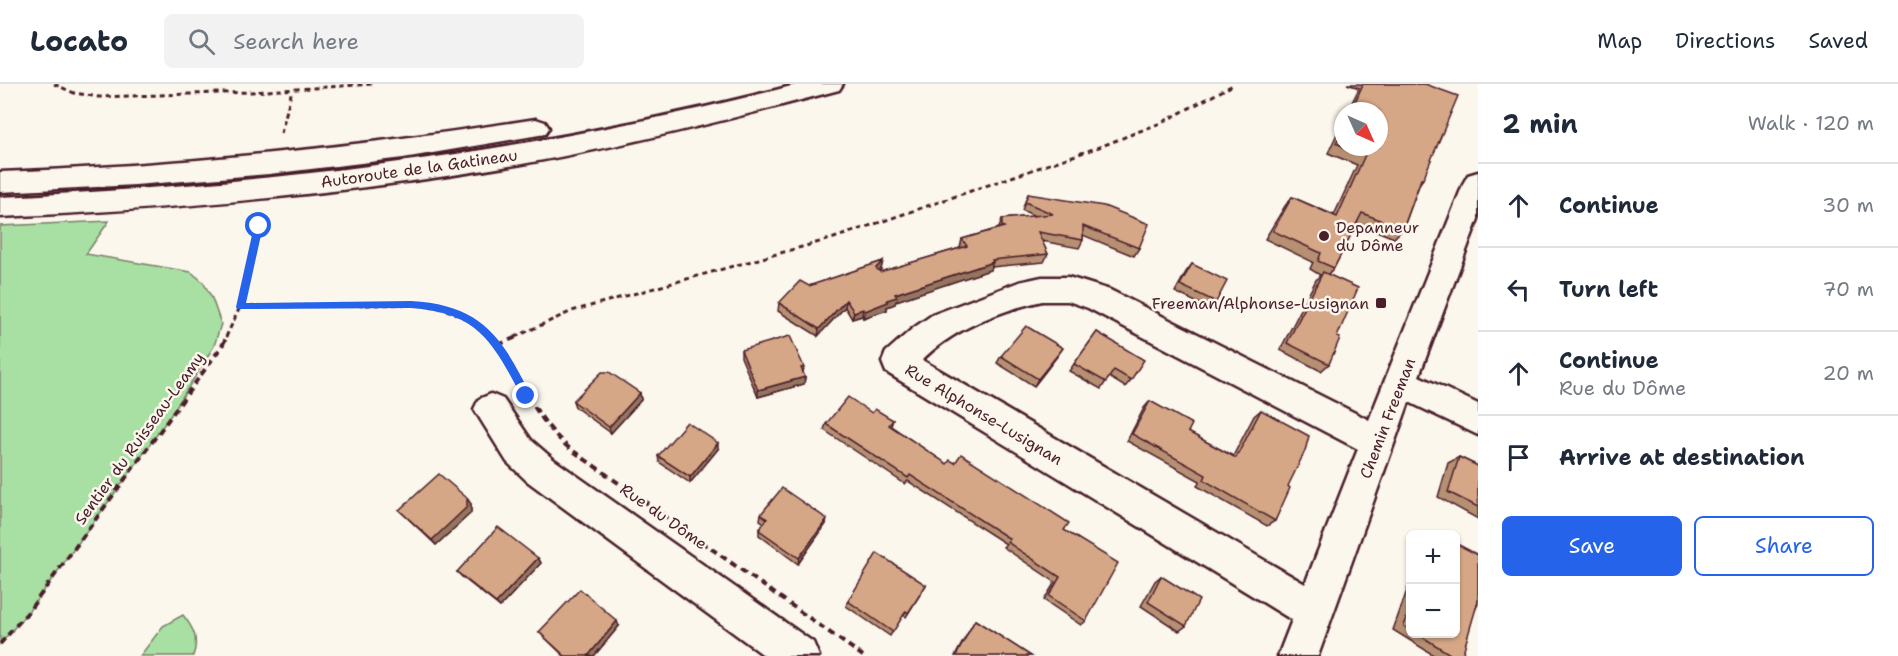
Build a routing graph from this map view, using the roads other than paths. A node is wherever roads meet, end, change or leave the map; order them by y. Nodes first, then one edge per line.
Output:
1 (746, 84) edge
2 (830, 84) edge
3 (0, 182) edge
4 (1478, 182) edge
5 (0, 207) edge
6 (1400, 382) junction
7 (491, 409) dead end
8 (1478, 420) edge
9 (1378, 442) junction
10 (1314, 612) junction
11 (799, 656) edge
12 (1298, 656) edge

1 - 3 main road, Autoroute de la Gatineau
2 - 5 main road, Autoroute de la Gatineau
4 - 6 main road, Chemin Freeman
6 - 8 main road
6 - 9 main road, Chemin Freeman
7 - 11 main road
9 - 10 main road, Chemin Freeman
9 - 10 main road, Rue Alphonse-Lusignan
10 - 12 main road, Chemin Freeman

